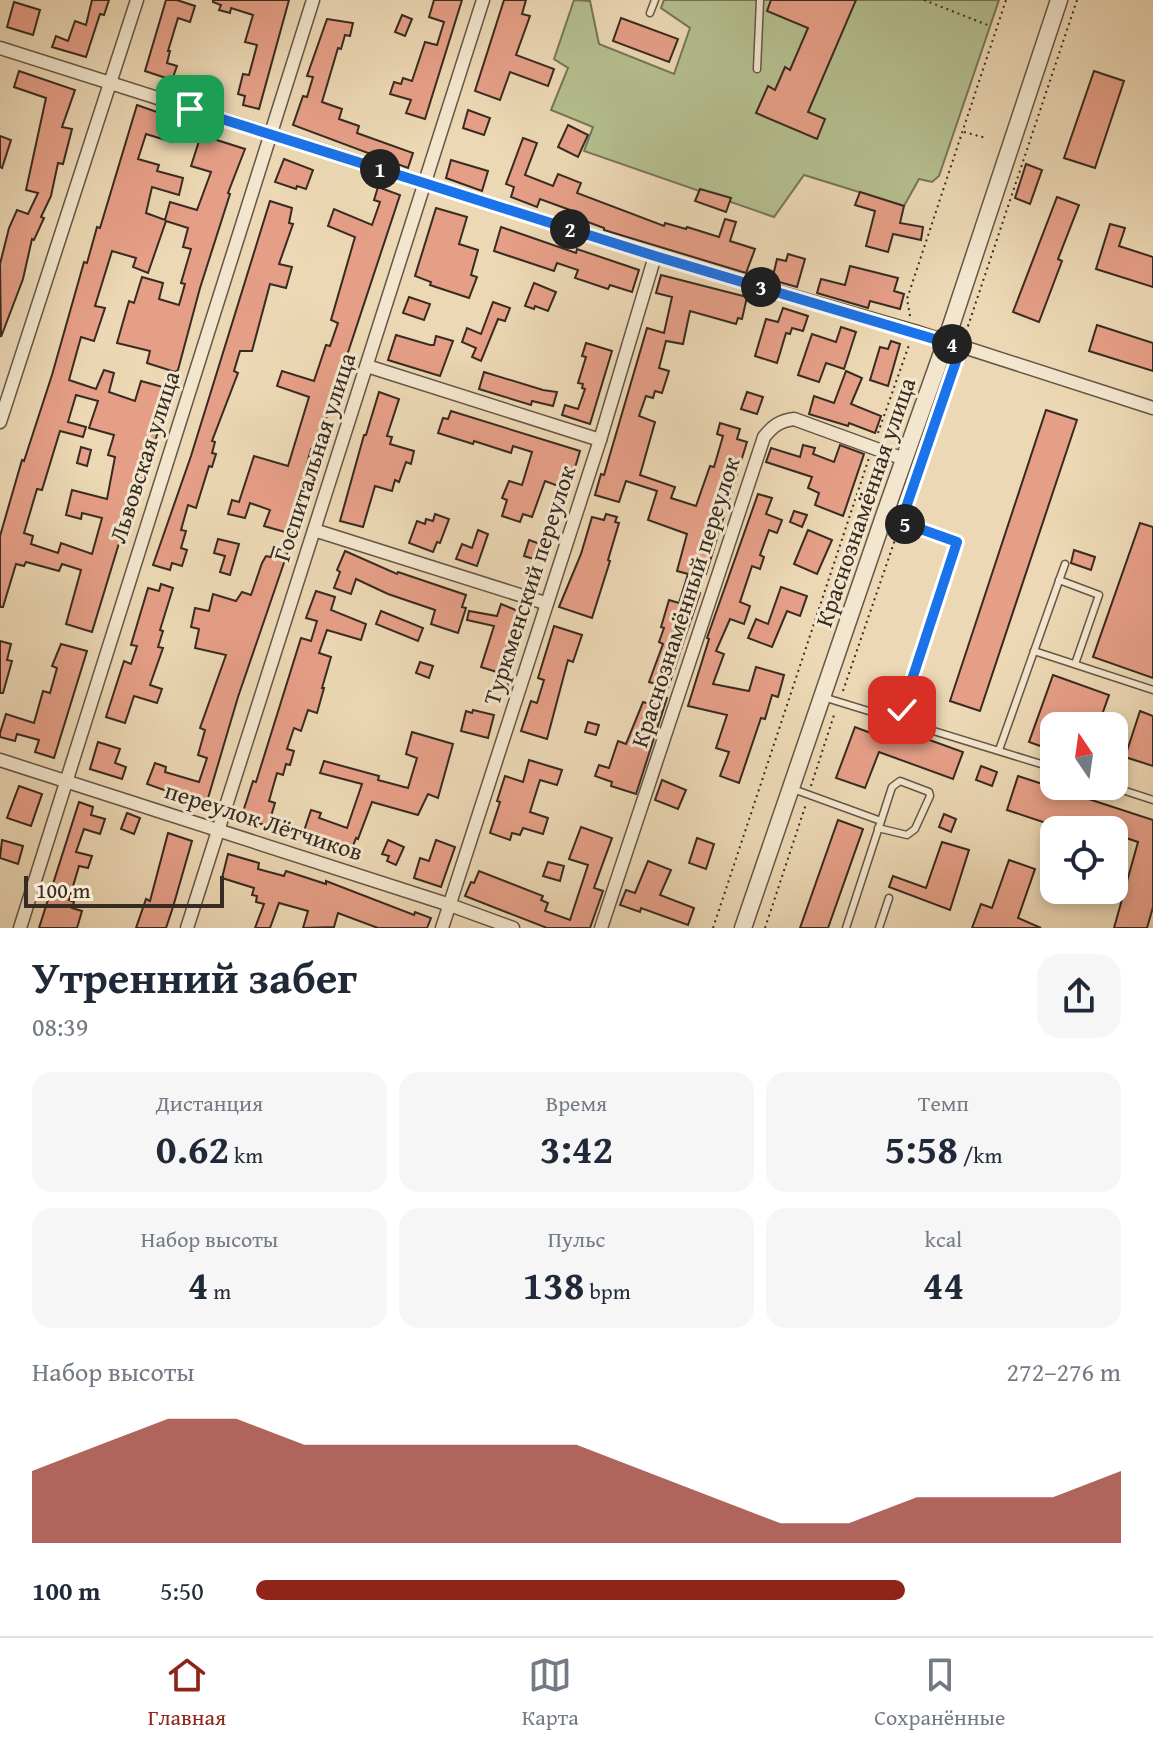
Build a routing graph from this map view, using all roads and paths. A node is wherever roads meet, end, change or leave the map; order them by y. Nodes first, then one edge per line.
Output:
1 (137, 0) edge
2 (313, 0) edge
3 (483, 0) edge
4 (655, 0) edge
5 (760, 0) edge
6 (924, 0) edge
7 (1006, 0) edge
8 (1059, 0) edge
9 (1077, 0) edge
10 (933, 2) edge
11 (650, 13) dead end
12 (990, 26) dead end
13 (0, 48) edge
14 (757, 69) dead end
15 (111, 83) junction
16 (963, 131) junction
17 (270, 134) junction
18 (986, 138) dead end
19 (426, 184) junction
20 (655, 256) junction
21 (914, 331) junction
22 (954, 344) junction
23 (367, 366) junction
24 (1153, 408) edge
25 (0, 422) edge
26 (600, 440) junction
27 (872, 449) junction
28 (904, 459) junction
29 (884, 516) junction
30 (901, 522) junction
31 (314, 530) junction
32 (1065, 564) dead end
33 (1059, 580) junction
34 (545, 603) junction
35 (1034, 651) junction
36 (1075, 664) junction
37 (1153, 690) edge
38 (831, 699) junction
39 (902, 710) dead end
40 (999, 750) junction
41 (0, 760) edge
42 (1040, 763) edge
43 (65, 781) junction
44 (790, 788) junction
45 (1128, 792) edge
46 (809, 795) junction
47 (1153, 800) edge
48 (880, 825) junction
49 (218, 829) junction
50 (889, 898) dead end
51 (450, 905) junction
52 (20, 928) edge
53 (187, 928) edge
54 (442, 928) edge
55 (513, 928) edge
56 (601, 928) edge
57 (713, 928) edge
58 (743, 928) edge
59 (765, 928) edge
60 (846, 928) edge
61 (879, 928) edge

1 - 15 street
2 - 17 street, Львовская улица
3 - 19 street, Госпитальная улица
4 - 11 lane
5 - 14 lane
6 - 10 path
7 - 16 path
8 - 22 street, Краснознамённая улица
9 - 22 path
10 - 12 path
13 - 15 street
15 - 17 street
15 - 25 street
16 - 18 path
16 - 21 path
17 - 19 street
17 - 43 street, Львовская улица
19 - 20 street
19 - 23 street, Госпитальная улица
20 - 21 street
20 - 26 street, Туркменский переулок
21 - 22 street
21 - 27 path
22 - 24 street
22 - 28 street, Краснознамённая улица
22 - 30 path
23 - 26 street
23 - 31 street, Госпитальная улица
26 - 34 street, Туркменский переулок
27 - 28 street, Краснознамённый переулок
27 - 56 street, Краснознамённый переулок
27 - 57 path
28 - 29 street, Краснознамённая улица
29 - 30 lane
29 - 38 street, Краснознамённая улица
30 - 38 path
30 - 39 lane
31 - 34 street
31 - 49 street, Госпитальная улица
32 - 33 lane
33 - 35 lane
33 - 36 lane
34 - 51 street, Туркменский переулок
35 - 36 lane
35 - 40 lane
36 - 37 lane
38 - 40 lane
38 - 44 street, Краснознамённая улица
38 - 46 path
40 - 42 lane
41 - 43 street, переулок Лётчиков
43 - 49 street, переулок Лётчиков
43 - 52 street, Львовская улица
44 - 46 lane
44 - 58 street, Краснознамённая улица
45 - 47 lane
46 - 48 lane
46 - 59 path
48 - 48 lane
48 - 60 lane
49 - 51 street, переулок Лётчиков
49 - 53 street, Госпитальная улица
50 - 61 lane
51 - 54 street, Туркменский переулок
51 - 55 street, переулок Лётчиков

